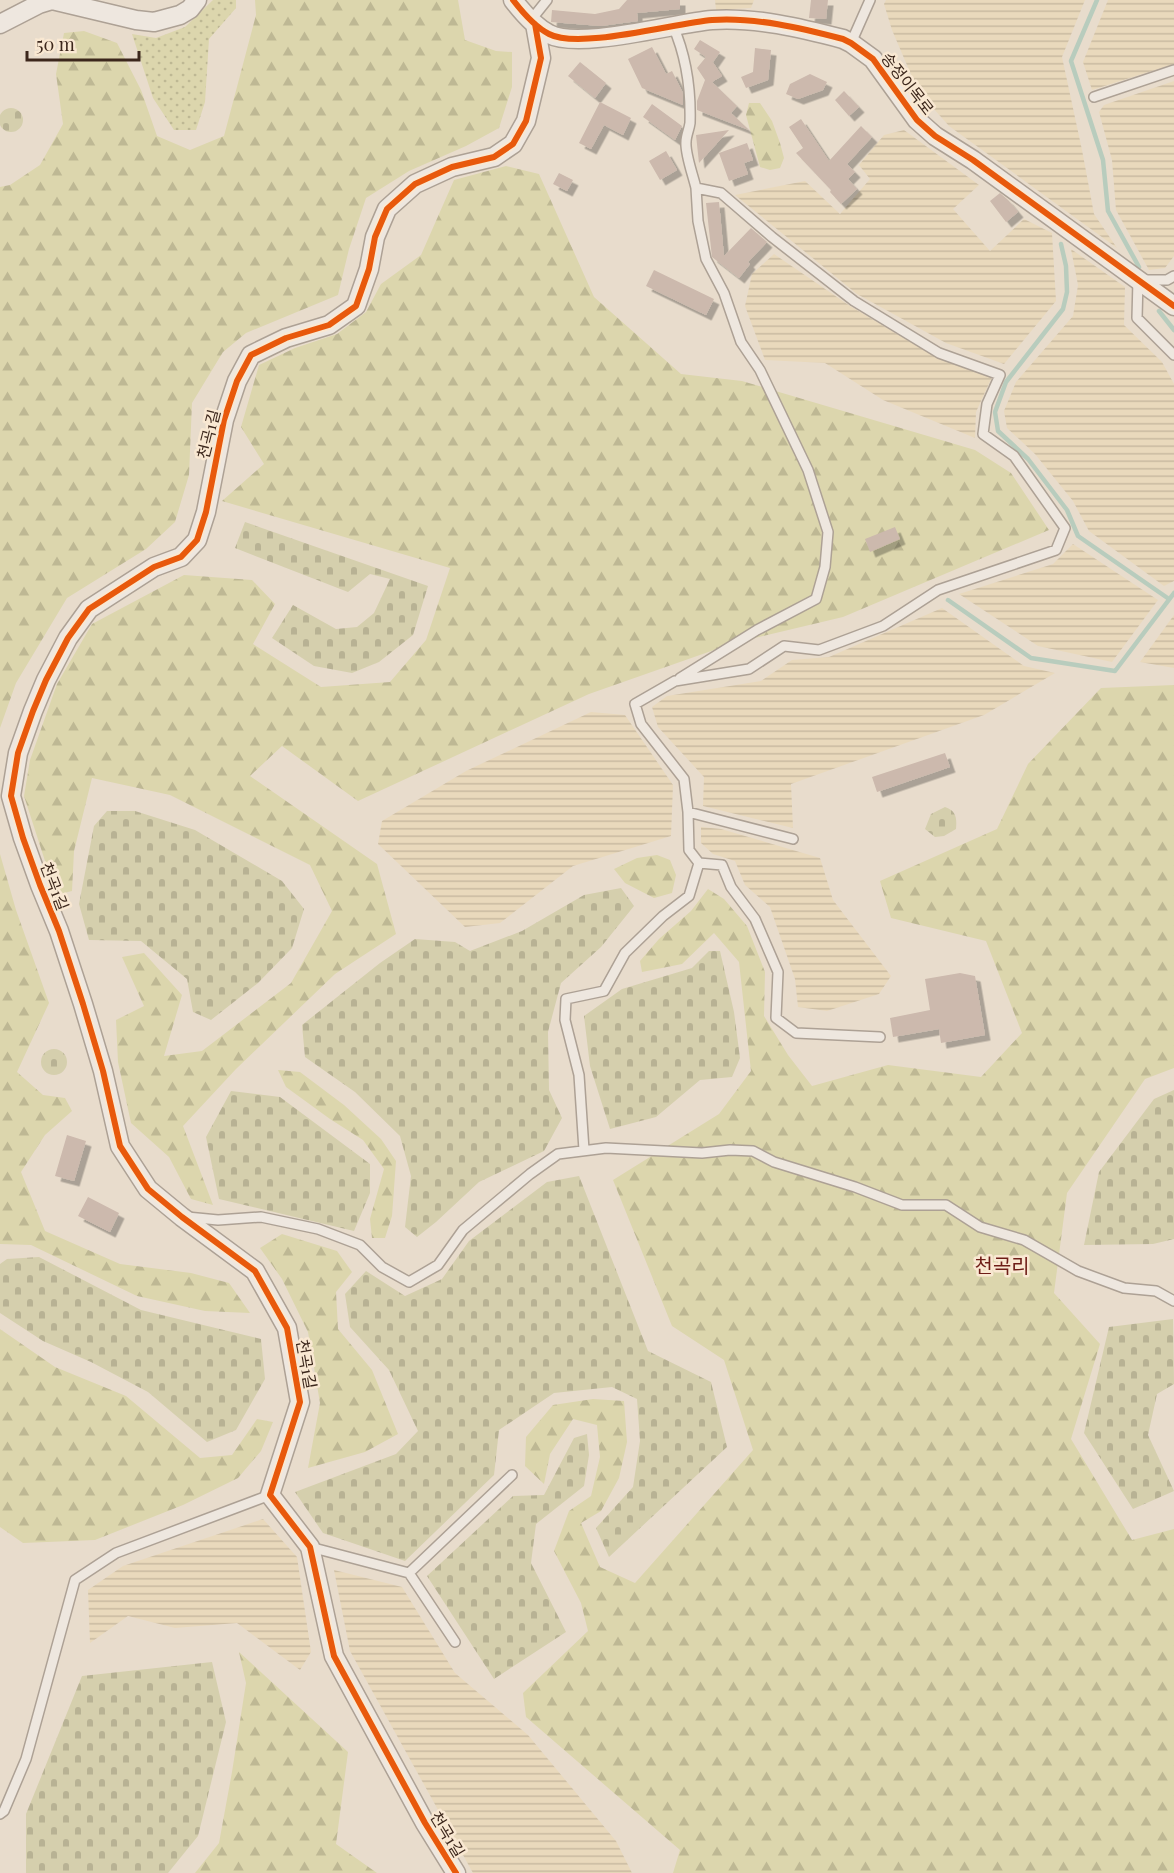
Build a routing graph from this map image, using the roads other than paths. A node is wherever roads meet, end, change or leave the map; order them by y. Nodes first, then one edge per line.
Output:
1 (197, 0) edge
2 (513, 0) edge
3 (547, 0) edge
4 (870, 0) edge
5 (533, 22) junction
6 (0, 24) edge
7 (673, 26) junction
8 (851, 43) junction
9 (1174, 70) edge
10 (1094, 97) dead end
11 (696, 188) junction
12 (1174, 276) edge
13 (1138, 280) junction
14 (1174, 306) edge
15 (1174, 355) edge
16 (675, 681) junction
17 (688, 812) junction
18 (793, 840) dead end
19 (699, 863) junction
20 (880, 1037) dead end
21 (584, 1150) junction
22 (182, 1217) junction
23 (1174, 1301) edge
24 (512, 1475) dead end
25 (270, 1495) junction
26 (310, 1547) junction
27 (409, 1573) junction
28 (455, 1642) dead end
29 (0, 1814) edge
30 (456, 1873) edge

1 - 6 street
2 - 5 street, 송정이목로
3 - 5 lane
4 - 8 lane
5 - 7 street, 송정이목로
5 - 22 street, 천곡1길
7 - 8 street, 송정이목로
7 - 11 lane
8 - 13 street, 송정이목로
9 - 10 lane
11 - 16 lane
11 - 16 lane
12 - 13 lane
13 - 14 street, 송정이목로
13 - 15 lane
16 - 17 lane
17 - 18 lane
17 - 19 lane
19 - 20 lane
19 - 21 lane
21 - 22 lane
21 - 23 lane
22 - 25 street, 천곡1길
24 - 27 lane
25 - 26 street, 천곡1길
25 - 29 lane
26 - 27 lane
26 - 30 street, 천곡1길
27 - 28 lane

